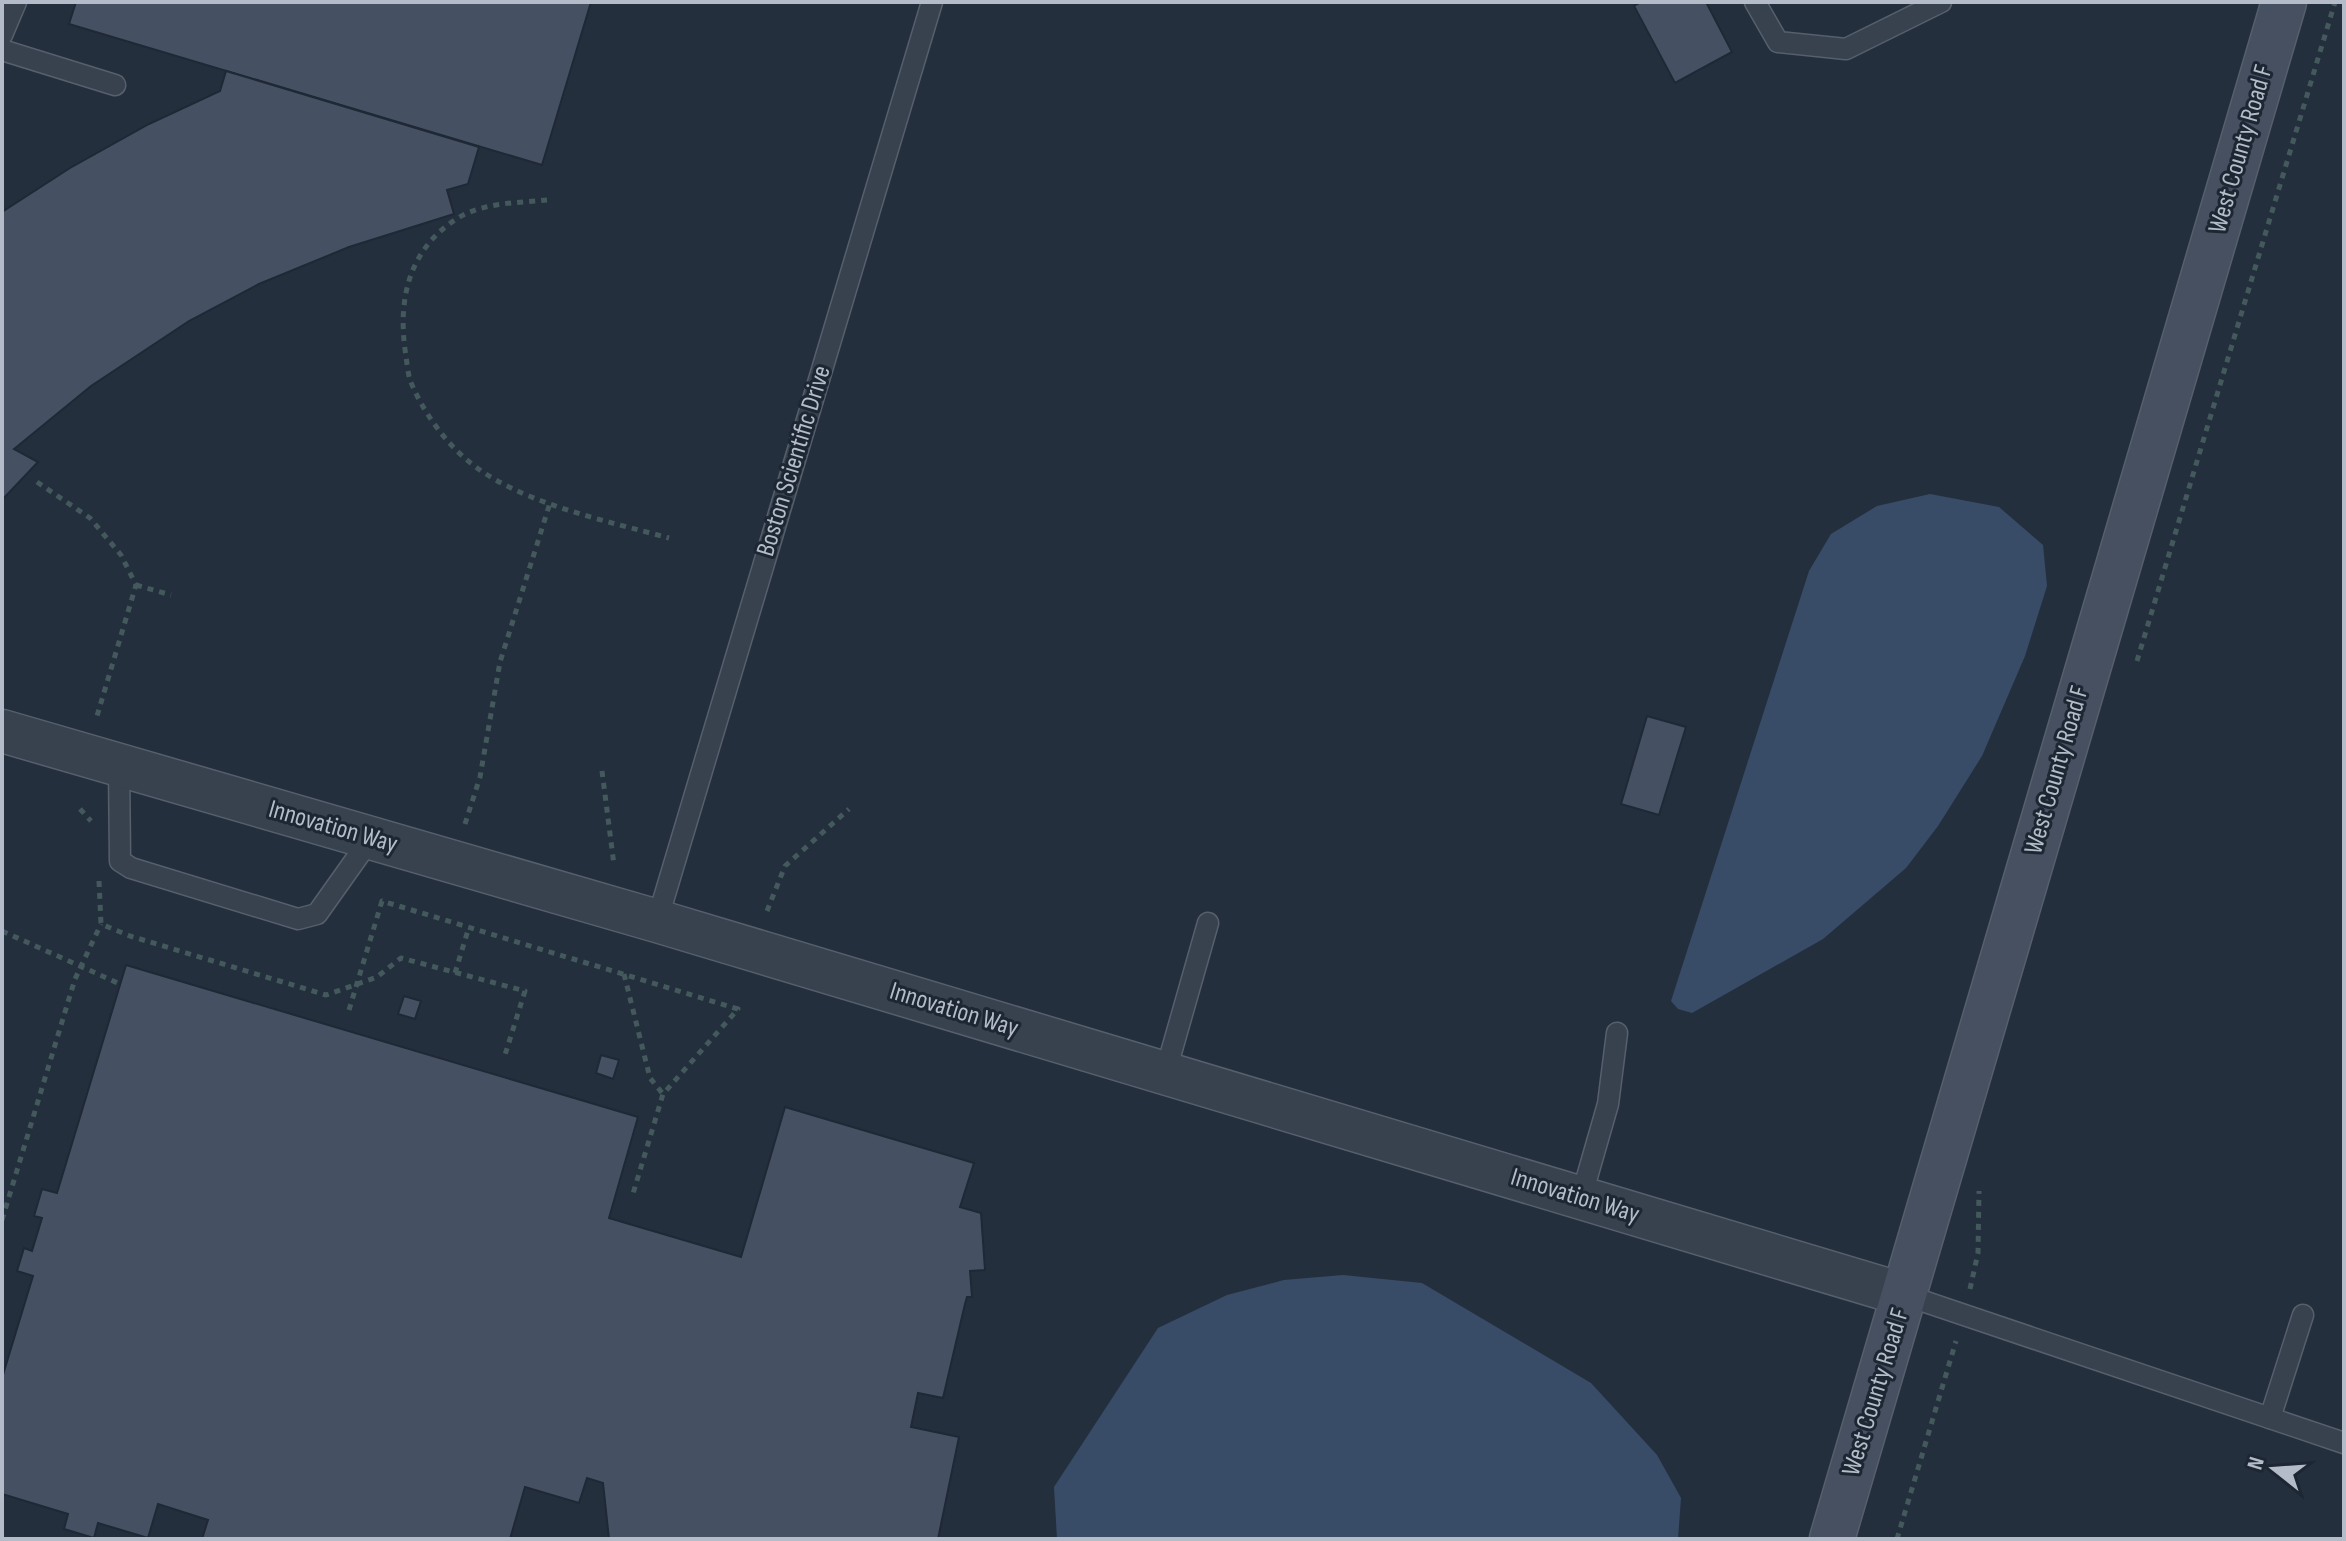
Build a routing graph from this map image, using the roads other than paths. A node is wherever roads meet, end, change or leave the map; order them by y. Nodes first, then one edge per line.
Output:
1 (16, 2) edge
2 (932, 2) edge
3 (1755, 2) edge
4 (1941, 2) edge
5 (2284, 2) edge
6 (2, 35) edge
7 (2, 50) edge
8 (115, 85) dead end
9 (2, 731) edge
10 (119, 765) junction
11 (371, 838) junction
12 (657, 921) junction
13 (1208, 923) dead end
14 (1617, 1033) dead end
15 (1165, 1074) junction
16 (1581, 1198) junction
17 (1905, 1295) junction
18 (2303, 1315) dead end
19 (2270, 1418) junction
20 (2344, 1443) edge
21 (1832, 1539) edge

1 - 6 lane
2 - 12 lane, Boston Scientific Drive
3 - 4 lane
5 - 17 street, West County Road F
7 - 8 lane
9 - 10 street, Innovation Way
10 - 11 street, Innovation Way
10 - 11 lane
11 - 12 street, Innovation Way
12 - 15 street, Innovation Way
13 - 15 lane
14 - 16 lane
15 - 16 street, Innovation Way
16 - 17 street, Innovation Way
17 - 19 lane
17 - 21 street, West County Road F
18 - 19 lane
19 - 20 lane

